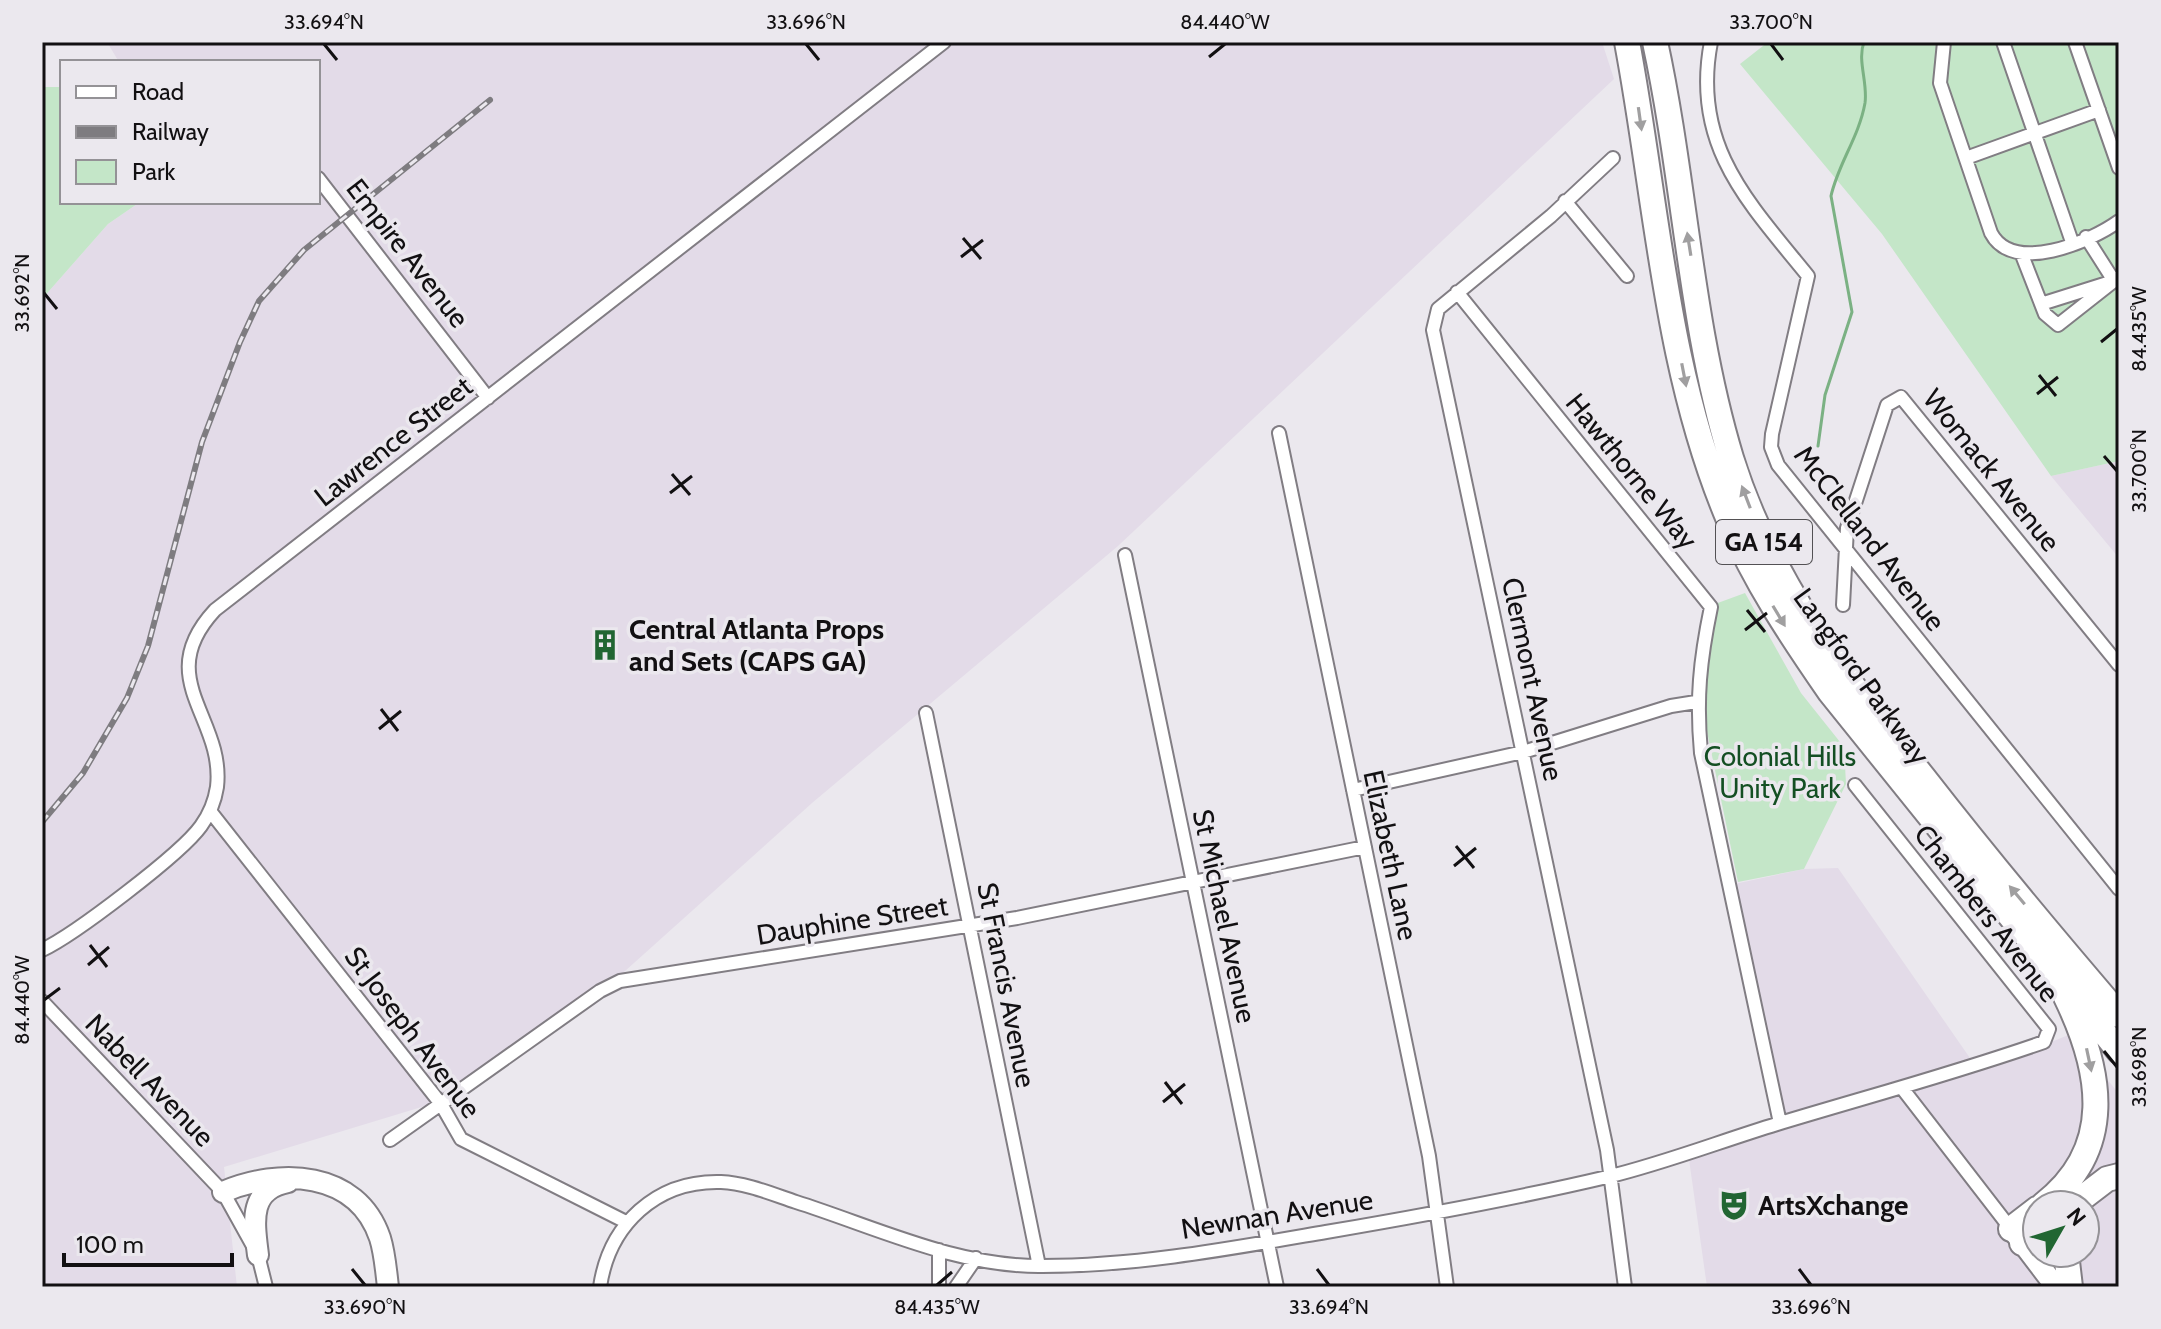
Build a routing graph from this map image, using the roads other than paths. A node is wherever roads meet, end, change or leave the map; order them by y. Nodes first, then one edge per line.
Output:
1 (944, 42) edge
2 (1627, 42) edge
3 (1655, 42) edge
4 (1711, 42) edge
5 (1944, 42) edge
6 (2003, 42) edge
7 (2075, 42) edge
8 (2099, 110) junction
9 (2033, 134) junction
10 (1613, 158) dead end
11 (1966, 158) junction
12 (2119, 168) edge
13 (320, 181) edge
14 (1565, 201) junction
15 (2119, 221) edge
16 (2086, 237) junction
17 (2072, 242) junction
18 (2022, 255) junction
19 (1627, 276) dead end
20 (2116, 279) edge
21 (1457, 292) junction
22 (2041, 304) junction
23 (488, 398) junction
24 (1279, 433) dead end
25 (1845, 547) junction
26 (1125, 555) dead end
27 (1843, 605) dead end
28 (2119, 665) edge
29 (1696, 702) junction
30 (926, 713) dead end
31 (1523, 752) junction
32 (1855, 785) dead end
33 (1353, 790) junction
34 (210, 811) junction
35 (1365, 847) junction
36 (1193, 882) junction
37 (2119, 889) edge
38 (971, 926) junction
39 (42, 950) edge
40 (2058, 959) junction
41 (42, 1001) edge
42 (2119, 1007) edge
43 (2119, 1015) edge
44 (2119, 1051) edge
45 (2009, 1055) joint
46 (1902, 1088) junction
47 (441, 1104) junction
48 (1780, 1123) junction
49 (390, 1140) dead end
50 (1611, 1176) junction
51 (2119, 1176) edge
52 (307, 1178) junction
53 (2062, 1189) edge
54 (2095, 1189) edge
55 (223, 1192) junction
56 (1439, 1213) junction
57 (626, 1222) junction
58 (2021, 1233) edge
59 (1268, 1242) junction
60 (939, 1250) junction
61 (258, 1255) junction
62 (976, 1258) junction
63 (1039, 1266) junction
64 (2045, 1269) edge
65 (387, 1277) edge
66 (265, 1282) edge
67 (382, 1287) edge
68 (600, 1287) edge
69 (939, 1287) edge
70 (956, 1287) edge
71 (1277, 1287) edge
72 (1447, 1287) edge
73 (1625, 1287) edge
74 (2056, 1287) edge

1 - 23 street, Lawrence Street
2 -> 40 highway, Langford Parkway / GA 154
40 -> 3 highway, Langford Parkway / GA 154
4 - 25 street, McClelland Avenue
5 - 11 street
6 - 9 street
7 - 8 street
8 - 9 street
8 - 12 street
9 - 11 street
9 - 17 street
10 - 14 street, Clermont Avenue
11 - 18 street
13 - 23 street, Empire Avenue
14 - 19 street
14 - 21 street, Clermont Avenue
15 - 16 street
16 - 17 street
16 - 20 street
17 - 18 street
18 - 22 street
20 - 22 street
20 - 22 street
21 - 29 street, Hawthorne Way
21 - 31 street, Clermont Avenue
23 - 34 street, Lawrence Street
24 - 33 street, Elizabeth Lane
25 - 27 street
25 - 28 street, Womack Avenue
25 - 37 street, McClelland Avenue
26 - 36 street, St Michael Avenue
29 - 31 street
29 - 48 street, Hawthorne Way
30 - 38 street, St Francis Avenue
31 - 33 street
31 - 50 street, Clermont Avenue
32 - 45 street, Chambers Avenue
33 - 35 street, Elizabeth Lane
34 - 39 street, Lawrence Street
34 - 47 street, St Joseph Avenue
35 - 36 street, Dauphine Street
35 - 56 street, Elizabeth Lane
36 - 38 street, Dauphine Street
36 - 59 street, St Michael Avenue
38 - 47 street, Dauphine Street
38 - 63 street, St Francis Avenue
40 - 42 highway
40 - 43 highway, Langford Parkway
40 - 44 highway, Langford Parkway
40 -> 53 highway, GA 154
41 - 55 street, Nabell Avenue
45 - 46 street, Newnan Avenue
46 - 48 street, Newnan Avenue
46 - 58 street
47 - 49 street, Dauphine Street
47 - 57 street, St Joseph Avenue
48 - 50 street, Newnan Avenue
50 - 56 street, Newnan Avenue
50 - 73 street, Clermont Avenue
51 - 54 highway
52 - 55 main road
52 - 61 main road
52 - 65 main road
55 - 61 street, Nabell Avenue
56 - 59 street, Newnan Avenue
56 - 72 street, Elizabeth Lane
57 - 60 street, Newnan Avenue
57 - 68 street, Newnan Avenue
59 - 63 street, Newnan Avenue
59 - 71 street, St Michael Avenue
60 - 62 street, Newnan Avenue
60 - 69 street
61 - 66 street, Nabell Avenue
62 - 63 street, Newnan Avenue
62 - 70 street
64 - 74 main road
65 - 67 main road

